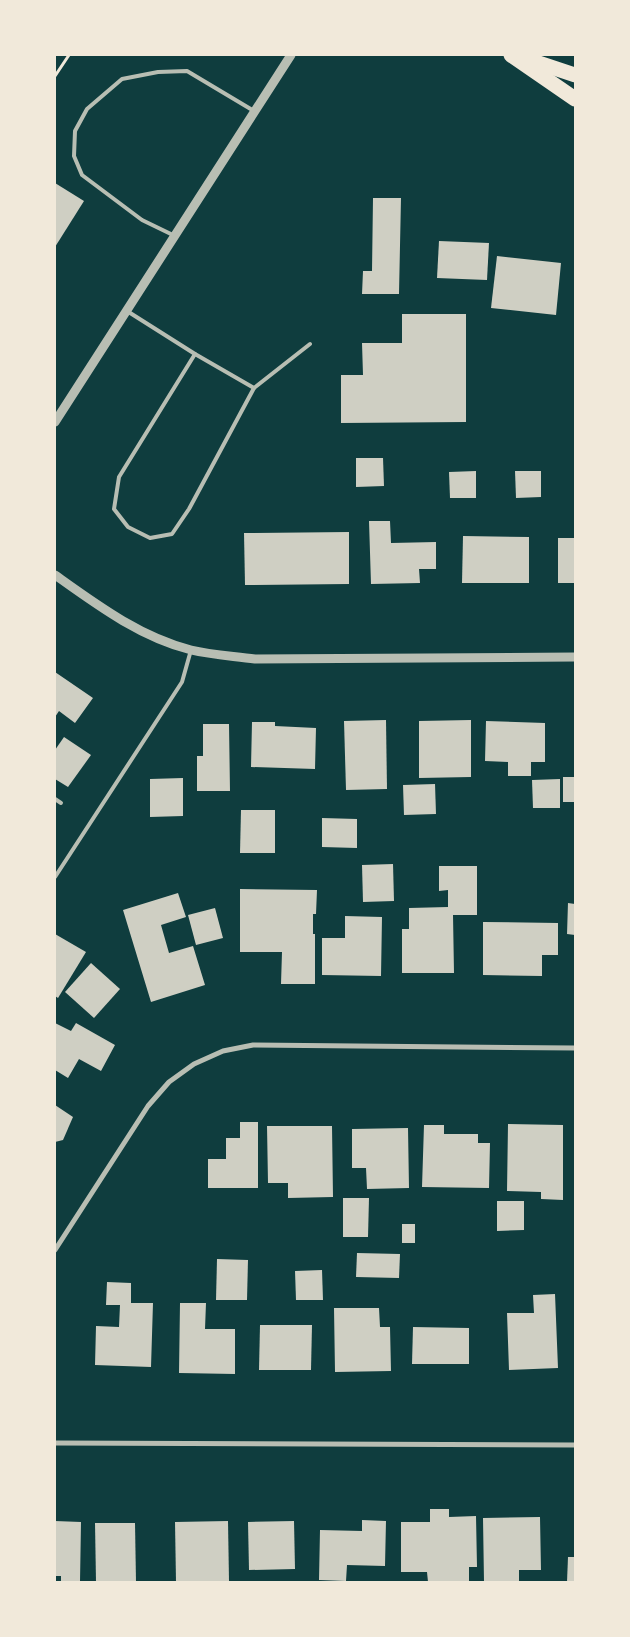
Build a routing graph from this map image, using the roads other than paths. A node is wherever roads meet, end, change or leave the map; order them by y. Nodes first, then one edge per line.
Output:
1 (291, 55) edge
2 (512, 55) edge
3 (575, 75) edge
4 (575, 99) edge
5 (254, 112) junction
6 (175, 236) junction
7 (127, 311) junction
8 (310, 344) dead end
9 (195, 354) junction
10 (254, 388) junction
11 (55, 422) edge
12 (55, 575) edge
13 (191, 650) junction
14 (575, 657) edge
15 (55, 799) edge
16 (61, 803) dead end
17 (55, 877) edge
18 (575, 1048) edge
19 (55, 1250) edge
20 (55, 1443) edge
21 (575, 1445) edge

1 - 5 street
2 - 3 highway
2 - 4 highway
5 - 6 street
5 - 6 lane
6 - 7 street
7 - 9 lane
7 - 11 street
8 - 10 lane
9 - 10 lane
9 - 10 lane
12 - 13 street
13 - 14 street
13 - 17 lane
15 - 16 lane
18 - 19 street
20 - 21 street

